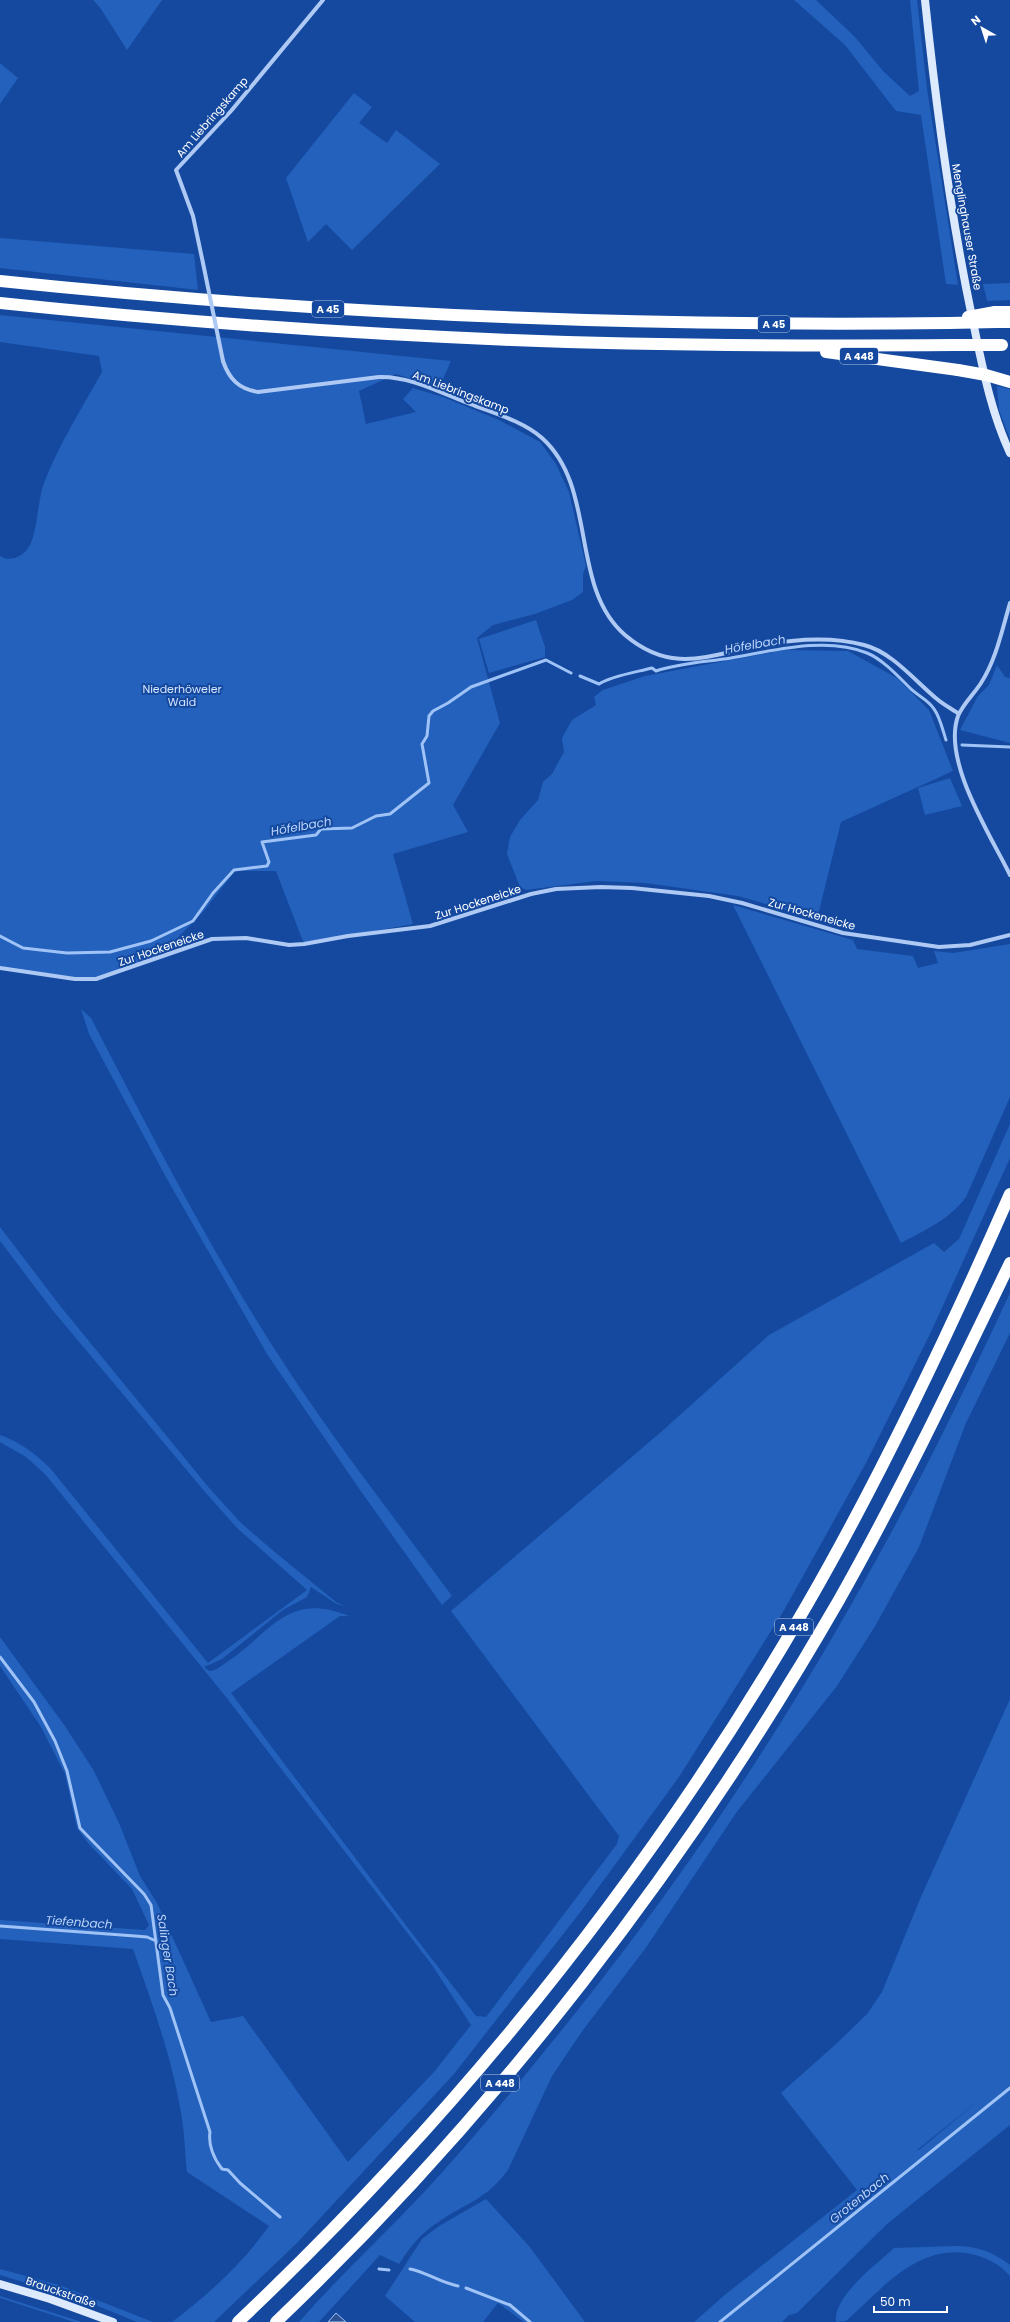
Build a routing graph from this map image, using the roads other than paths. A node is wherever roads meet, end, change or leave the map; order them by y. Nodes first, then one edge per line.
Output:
1 (323, 0) edge
2 (925, 0) edge
3 (0, 281) edge
4 (0, 303) edge
5 (1010, 312) edge
6 (996, 317) junction
7 (1010, 322) edge
8 (1006, 345) edge
9 (760, 346) junction
10 (1010, 382) edge
11 (1010, 453) edge
12 (1010, 603) edge
13 (959, 714) junction
14 (1010, 875) edge
15 (1010, 935) edge
16 (0, 968) edge
17 (1010, 1194) edge
18 (1010, 1263) edge
19 (0, 2284) edge
20 (114, 2322) edge
21 (238, 2322) edge
22 (276, 2322) edge

1 - 13 street, Am Liebringskamp, bridge
2 - 11 street, Menglinghauser Straße
3 - 6 highway, A 45, bridge
4 - 9 highway, A 45
5 - 6 highway
6 - 7 highway, A 45
8 - 9 highway, A 45, bridge
9 - 10 highway, A 448, bridge
12 - 13 street
13 - 14 street
15 - 16 street, Zur Hockeneicke
17 - 21 highway, A 448
18 - 22 highway, A 448
19 - 20 street, Brauckstraße

